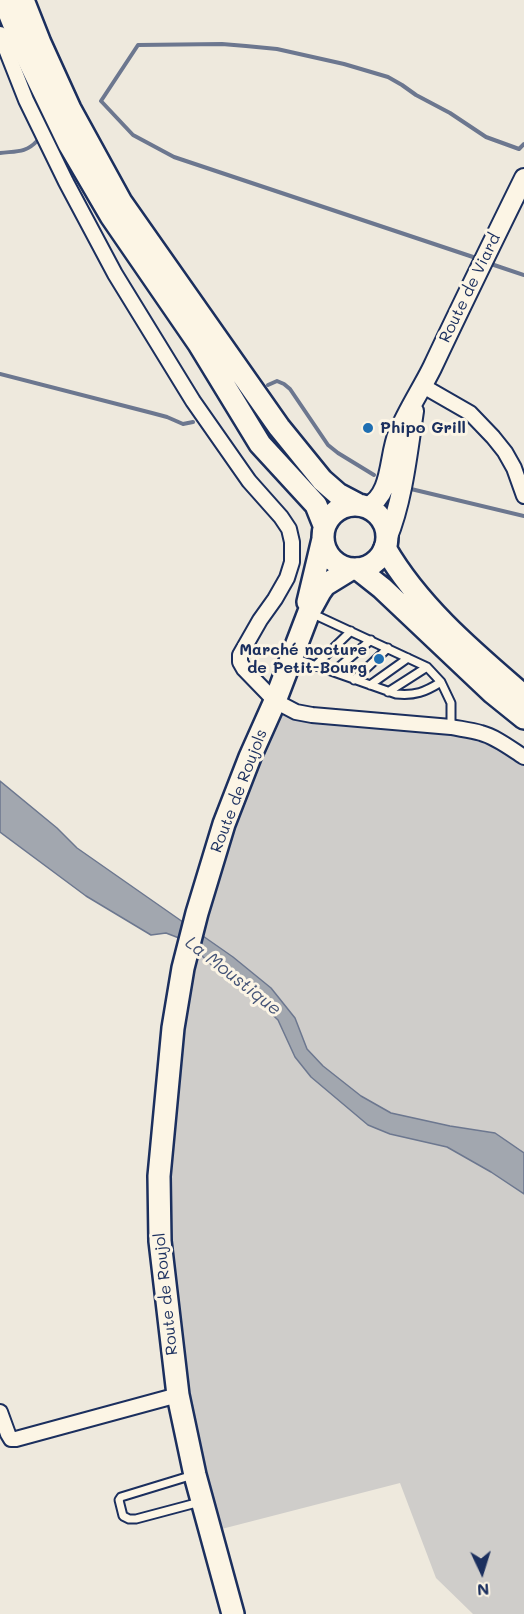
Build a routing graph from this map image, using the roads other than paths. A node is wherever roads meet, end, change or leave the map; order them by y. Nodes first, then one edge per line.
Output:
1 (4, 0) edge
2 (23, 0) edge
3 (0, 34) edge
4 (524, 178) edge
5 (419, 393) junction
6 (524, 496) edge
7 (362, 505) junction
8 (323, 532) junction
9 (386, 543) junction
10 (355, 569) junction
11 (307, 614) junction
12 (351, 631) junction
13 (371, 640) junction
14 (388, 648) junction
15 (408, 657) junction
16 (292, 658) junction
17 (315, 666) junction
18 (428, 666) junction
19 (333, 672) junction
20 (354, 680) junction
21 (441, 682) junction
22 (370, 685) junction
23 (388, 692) junction
24 (524, 696) edge
25 (275, 701) junction
26 (524, 718) edge
27 (451, 727) junction
28 (524, 757) edge
29 (183, 968) joint
30 (177, 1395) junction
31 (0, 1412) edge
32 (195, 1475) junction
33 (202, 1501) junction
34 (233, 1614) edge

1 - 8 main road
2 - 7 main road
3 - 25 street
4 - 5 main road, Route de Viard
5 - 6 street
5 - 7 main road, Route de Viard
5 - 9 main road, Route de Viard
7 - 8 main road
7 - 9 main road
8 - 10 main road
8 - 11 main road, Route de Roujols
9 - 10 main road
9 - 24 main road
10 - 11 main road, Route de Roujols
10 - 26 main road
11 - 12 lane
11 - 16 main road, Route de Roujols
12 - 13 lane
12 - 17 lane
13 - 14 lane
13 - 19 lane
14 - 15 lane
14 - 20 lane
15 - 18 lane
15 - 22 lane
16 - 17 lane
16 - 25 main road, Route de Roujols
17 - 19 lane
18 - 21 lane
18 - 23 lane
19 - 20 lane
20 - 22 lane
21 - 23 lane
21 - 27 lane
22 - 23 lane
25 - 27 street
25 - 29 main road, Route de Roujols
27 - 28 street
29 - 30 main road, Route de Roujol
30 - 31 street
30 - 32 main road, Route de Roujol
32 - 33 main road, Route de Roujol
32 - 33 lane
33 - 34 main road, Route de Roujol

